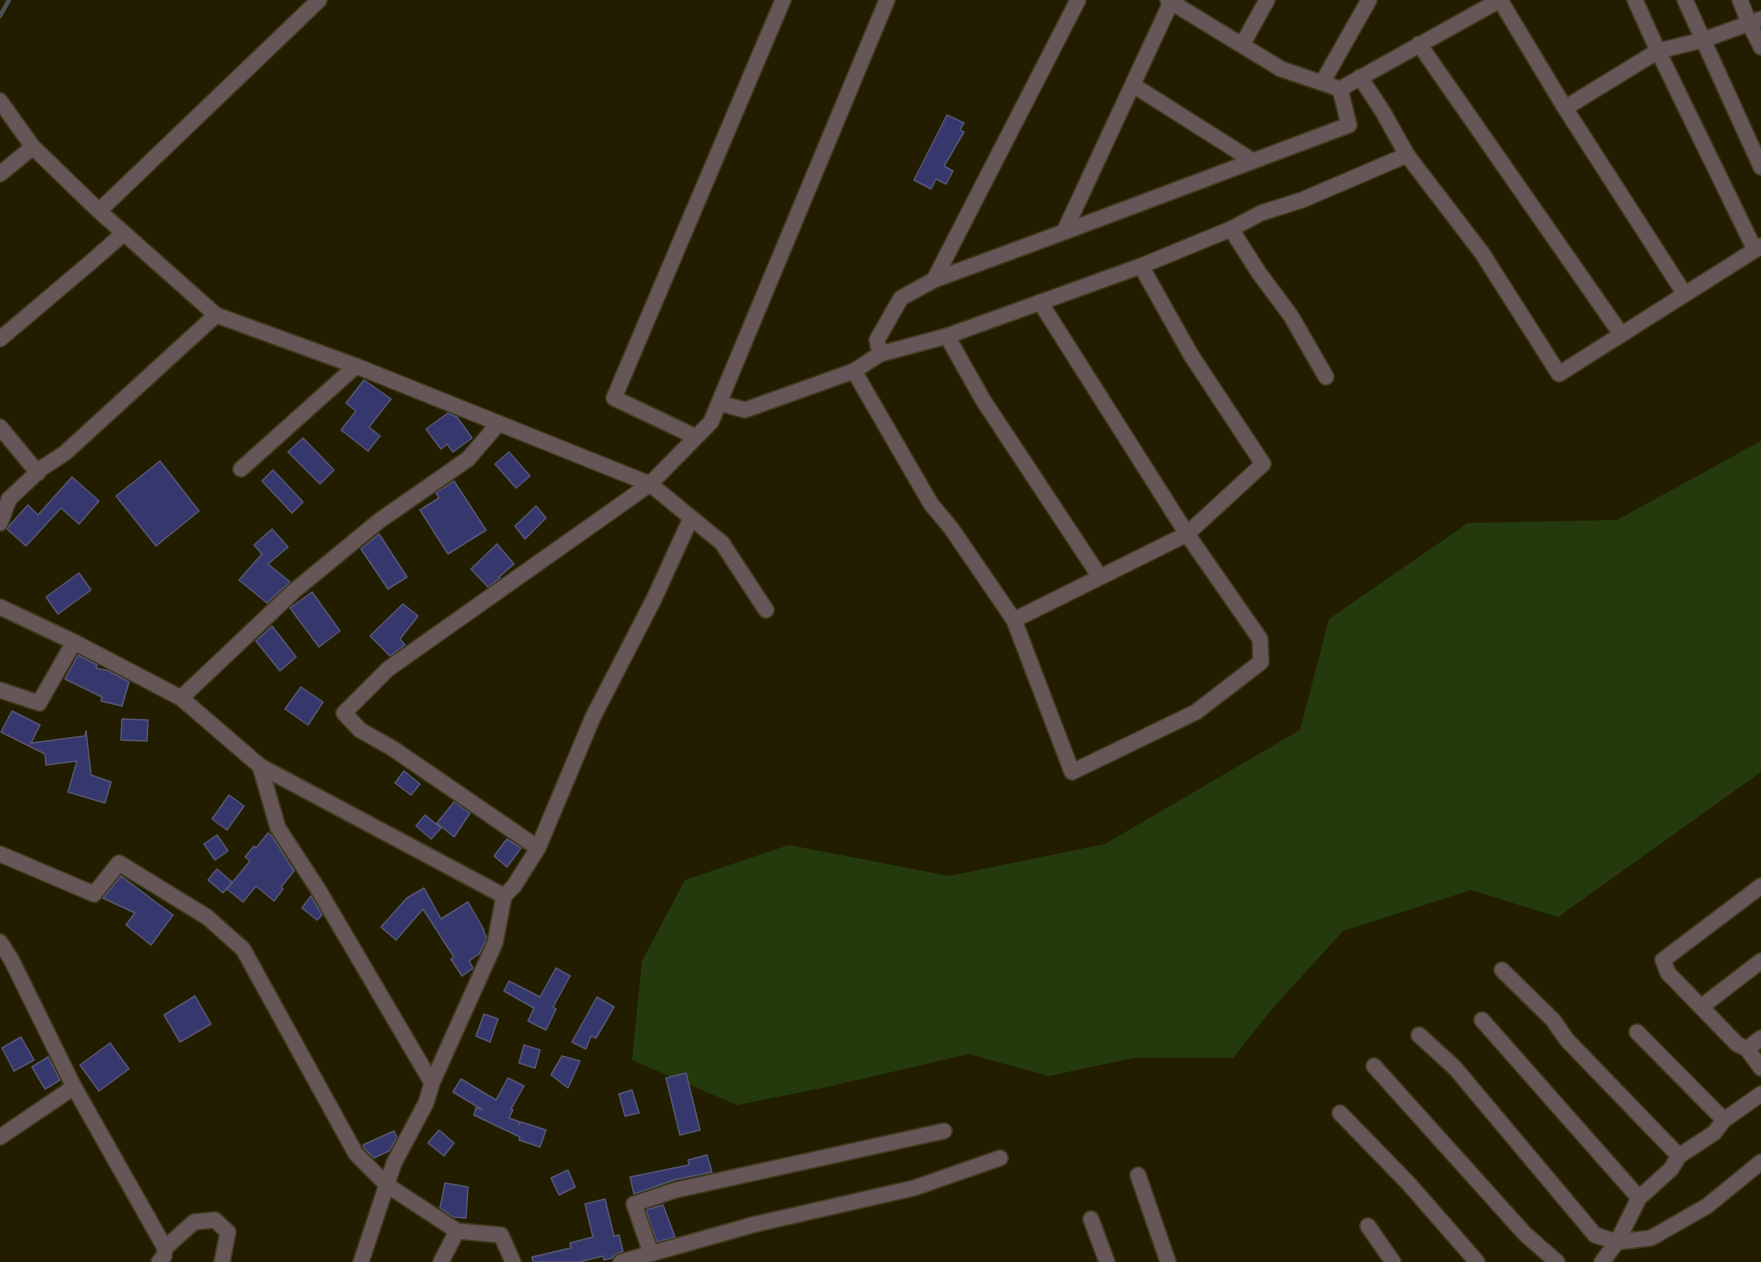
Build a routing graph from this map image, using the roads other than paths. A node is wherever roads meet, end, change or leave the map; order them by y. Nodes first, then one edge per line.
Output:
1 (319, 0) edge
2 (783, 0) edge
3 (887, 0) edge
4 (1078, 0) edge
5 (1267, 0) edge
6 (1369, 0) edge
7 (1500, 0) edge
8 (1635, 0) edge
9 (1685, 0) edge
10 (1740, 0) edge
11 (1170, 1) edge
12 (1755, 21) edge
13 (1703, 40) junction
14 (1419, 44) junction
15 (1242, 45) junction
16 (1761, 47) edge
17 (1658, 51) junction
18 (1360, 77) junction
19 (1322, 83) junction
20 (1133, 85) junction
21 (1340, 89) junction
22 (0, 101) edge
23 (1565, 108) junction
24 (33, 147) junction
25 (1407, 155) junction
26 (1253, 160) junction
27 (1761, 166) edge
28 (0, 174) edge
29 (99, 211) junction
30 (1231, 229) junction
31 (1064, 232) junction
32 (124, 233) junction
33 (1758, 248) edge
34 (1141, 266) junction
35 (934, 280) junction
36 (1684, 293) junction
37 (1040, 302) junction
38 (216, 315) junction
39 (1621, 334) junction
40 (947, 336) junction
41 (0, 339) edge
42 (880, 354) junction
43 (356, 366) junction
44 (854, 371) junction
45 (1326, 377) dead end
46 (719, 403) junction
47 (499, 423) junction
48 (0, 427) edge
49 (696, 437) junction
50 (241, 469) dead end
51 (38, 473) junction
52 (650, 484) junction
53 (691, 518) junction
54 (0, 523) edge
55 (1187, 534) junction
56 (1100, 577) junction
57 (0, 608) edge
58 (766, 610) dead end
59 (1014, 620) junction
60 (74, 642) junction
61 (0, 690) edge
62 (181, 698) junction
63 (260, 766) junction
64 (538, 848) junction
65 (0, 854) edge
66 (1761, 886) edge
67 (504, 896) junction
68 (0, 942) edge
69 (1761, 961) edge
70 (1502, 970) dead end
71 (1701, 1006) junction
72 (1482, 1020) dead end
73 (1637, 1032) dead end
74 (1419, 1035) dead end
75 (1761, 1038) edge
76 (1747, 1050) junction
77 (1374, 1066) dead end
78 (1761, 1068) edge
79 (432, 1083) junction
80 (74, 1088) junction
81 (1761, 1094) edge
82 (1340, 1113) dead end
83 (1724, 1120) junction
84 (944, 1131) dead end
85 (0, 1137) edge
86 (1679, 1156) junction
87 (1000, 1158) dead end
88 (1761, 1162) edge
89 (1138, 1175) dead end
90 (387, 1185) junction
91 (1639, 1198) junction
92 (1091, 1219) dead end
93 (1368, 1226) dead end
94 (457, 1231) junction
95 (1617, 1242) junction
96 (651, 1254) junction
97 (162, 1255) edge
98 (222, 1262) edge
99 (361, 1262) edge
100 (441, 1262) edge
101 (513, 1262) edge
102 (621, 1262) edge
103 (1107, 1262) edge
104 (1168, 1262) edge
105 (1393, 1262) edge
106 (1477, 1262) edge
107 (1557, 1262) edge
108 (1602, 1262) edge

1 - 29 street
2 - 49 street
3 - 46 street
4 - 35 street
5 - 15 street
6 - 19 street
7 - 14 street
7 - 23 street
8 - 17 street
9 - 13 street
10 - 12 street
11 - 15 street
11 - 20 street
12 - 13 street
12 - 16 street
13 - 17 street
13 - 27 street
14 - 18 street
14 - 39 street
15 - 19 street
17 - 23 street
17 - 33 street
18 - 21 street
18 - 25 street
19 - 21 street
20 - 26 street
20 - 31 street
21 - 26 street
22 - 24 street
23 - 36 street
24 - 28 street
24 - 29 street
25 - 30 street
25 - 39 street
26 - 31 street
29 - 32 street
30 - 34 street
30 - 45 street
31 - 35 street
32 - 38 street
32 - 41 street
33 - 36 street
34 - 37 street
34 - 55 street
35 - 42 street
36 - 39 street
37 - 40 street
37 - 55 street
38 - 43 street
38 - 51 street
40 - 42 street
40 - 56 street
42 - 44 street
43 - 47 street
43 - 50 street
44 - 46 street
44 - 59 street
46 - 49 street
47 - 52 street
47 - 62 street
48 - 51 street
49 - 52 street
51 - 54 street
52 - 53 street
52 - 64 street
53 - 58 street
53 - 64 street
55 - 56 street
55 - 59 street
56 - 59 street
57 - 60 street
60 - 61 street
60 - 62 street
62 - 63 street
63 - 67 street
63 - 79 street
64 - 67 street
65 - 90 street
66 - 71 street
67 - 79 street
68 - 80 street
69 - 71 street
70 - 86 street
71 - 76 street
72 - 91 street
73 - 83 street
74 - 95 street
75 - 76 street
76 - 78 street
77 - 107 street
79 - 90 street
80 - 85 street
80 - 97 street
81 - 83 street
82 - 106 street
83 - 86 street
84 - 96 street
86 - 91 street
87 - 96 street
88 - 95 street
89 - 104 street
90 - 94 street
90 - 99 street
91 - 95 street
92 - 103 street
93 - 105 street
94 - 100 street
94 - 101 street
95 - 108 street
96 - 102 street
97 - 98 street

